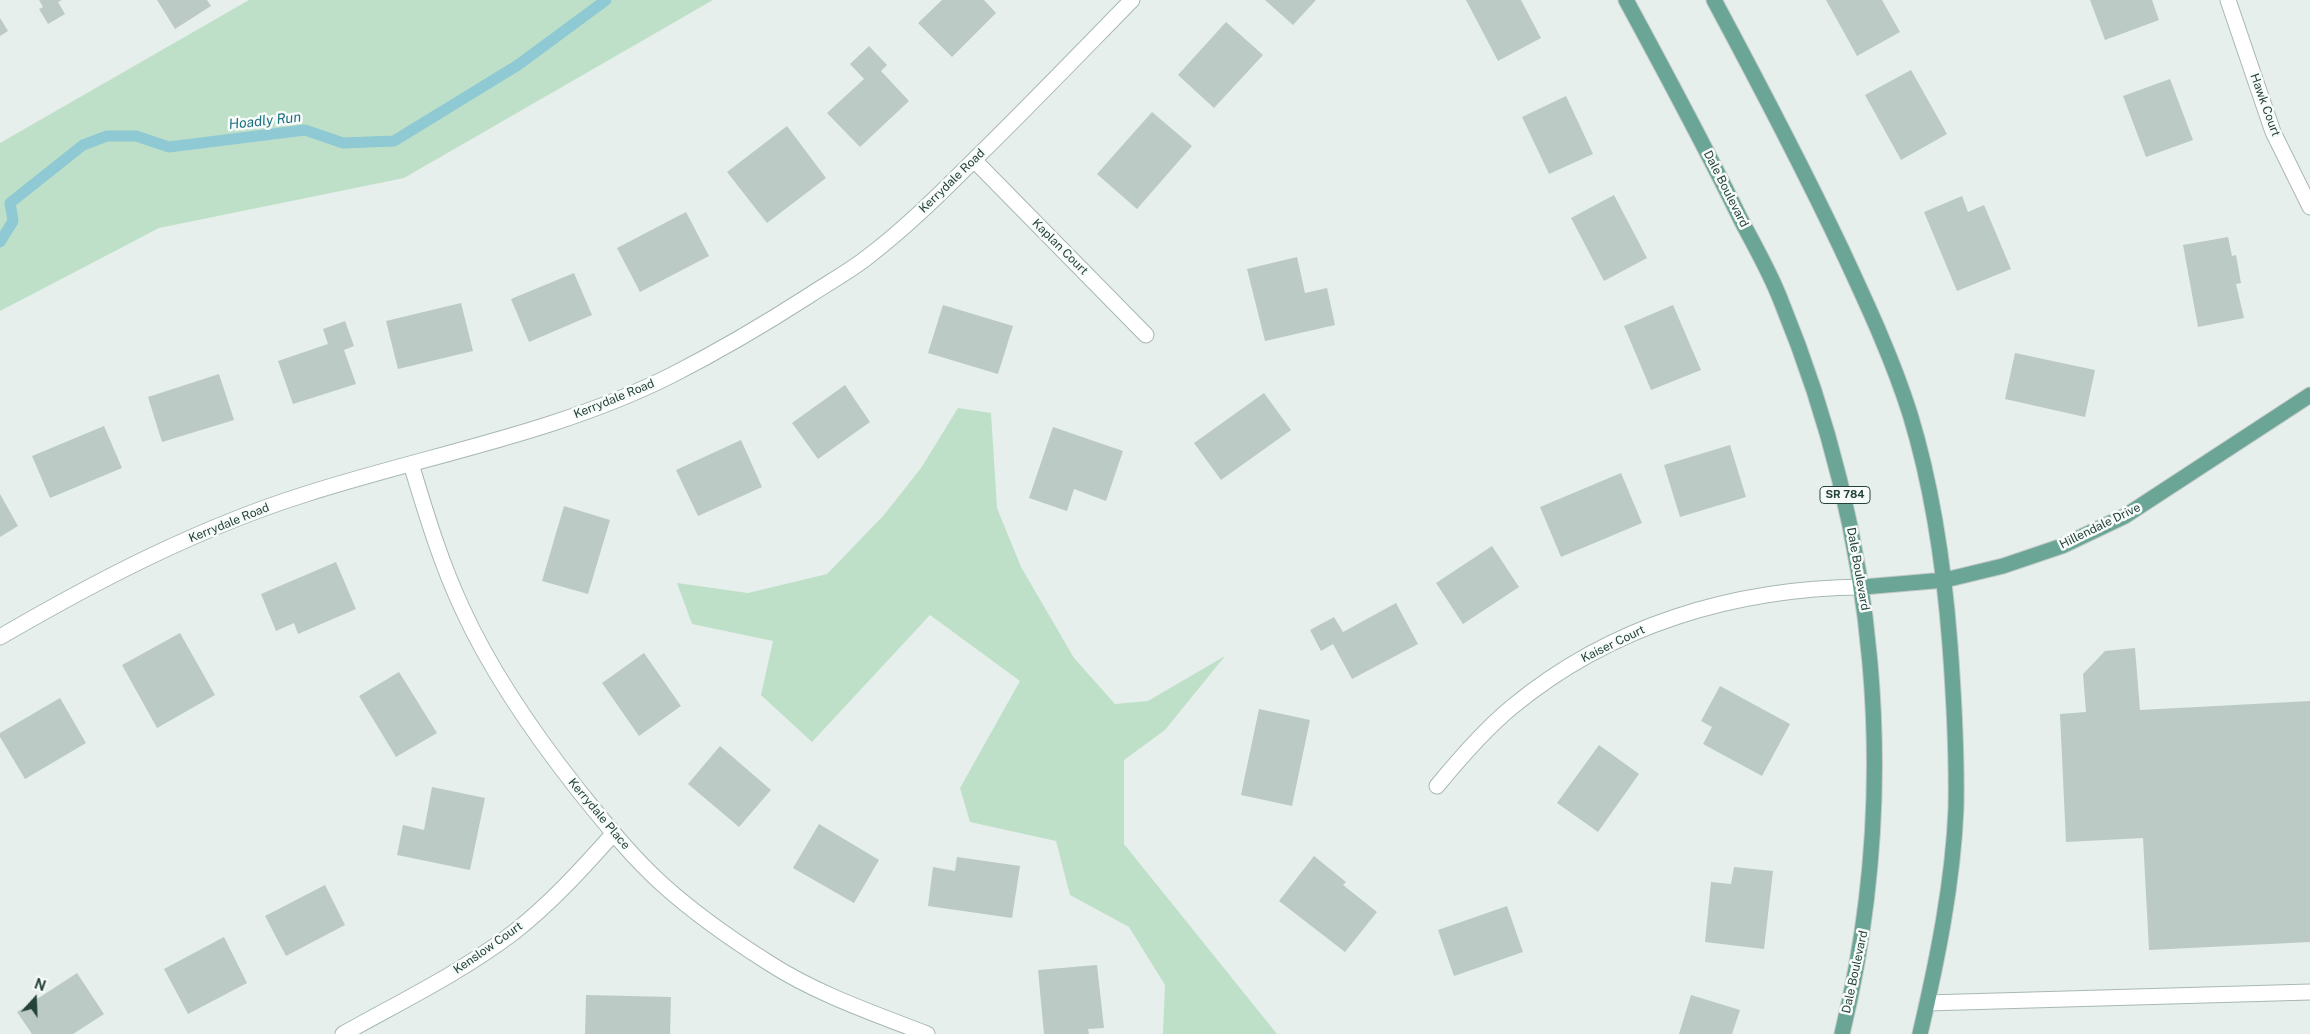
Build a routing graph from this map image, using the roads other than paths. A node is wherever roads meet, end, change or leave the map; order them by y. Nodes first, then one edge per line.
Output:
1 (1132, 0) edge
2 (1626, 0) edge
3 (1714, 0) edge
4 (2228, 0) edge
5 (974, 160) junction
6 (2310, 207) edge
7 (1146, 334) dead end
8 (2310, 395) edge
9 (410, 464) junction
10 (1945, 580) junction
11 (1863, 587) junction
12 (0, 637) edge
13 (1437, 786) dead end
14 (613, 834) junction
15 (2310, 992) edge
16 (1927, 1003) junction
17 (343, 1034) edge
18 (926, 1034) edge
19 (1842, 1034) edge
20 (1920, 1034) edge

1 - 5 street, Kerrydale Road
2 - 11 main road, Dale Boulevard / SR 784
3 - 10 main road
4 - 6 street, Hawk Court
5 - 7 street, Kaplan Court
5 - 9 street, Kerrydale Road
8 - 10 main road, Hillendale Drive
9 - 12 street, Kerrydale Road
9 - 14 street, Kerrydale Place
10 - 11 main road, Hillendale Drive
10 - 16 main road
11 - 13 street, Kaiser Court
11 - 19 main road, Dale Boulevard / SR 784
14 - 17 street, Kenslow Court
14 - 18 street, Kerrydale Place
15 - 16 street
16 - 20 main road

